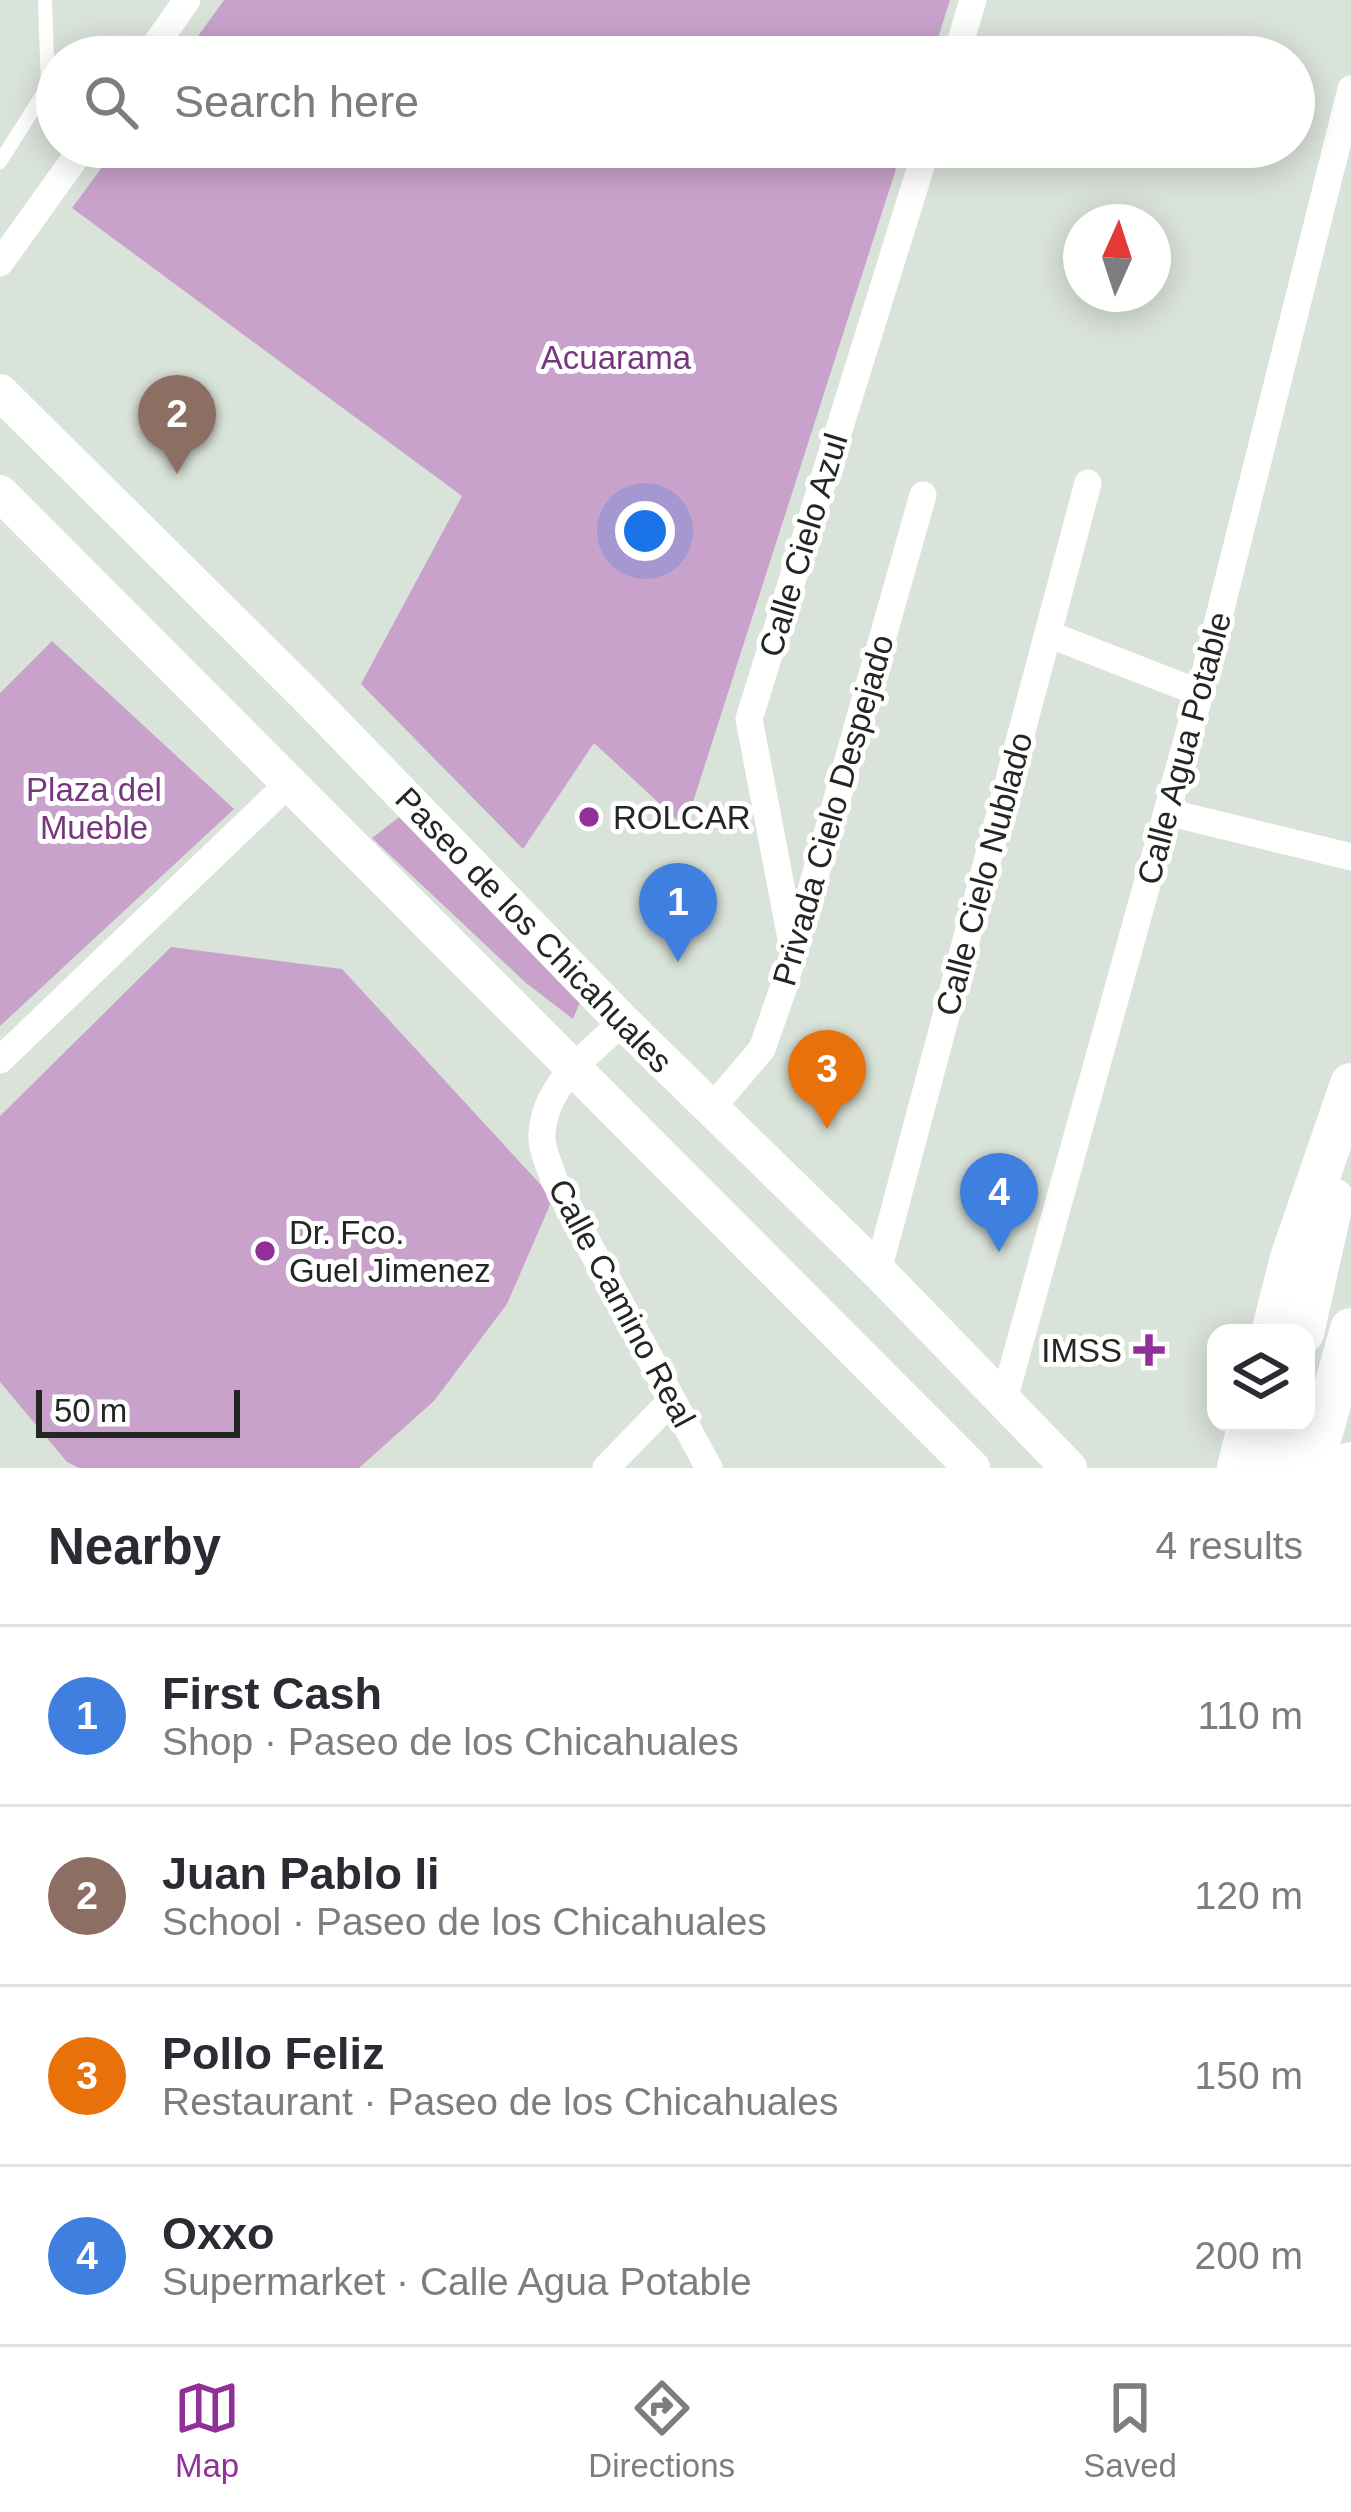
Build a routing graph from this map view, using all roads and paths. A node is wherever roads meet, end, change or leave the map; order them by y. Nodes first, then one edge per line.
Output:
1 (45, 0) edge
2 (188, 0) edge
3 (973, 0) edge
4 (46, 36) edge
5 (162, 36) edge
6 (962, 36) edge
7 (1351, 89) edge
8 (36, 105) edge
9 (1345, 144) edge
10 (0, 163) edge
11 (67, 168) edge
12 (920, 168) edge
13 (0, 262) edge
14 (0, 392) edge
15 (1088, 483) dead end
16 (0, 493) edge
17 (923, 495) dead end
18 (1048, 634) junction
19 (1200, 693) junction
20 (289, 783) junction
21 (1167, 812) junction
22 (1351, 857) edge
23 (793, 949) junction
24 (623, 1022) junction
25 (0, 1060) edge
26 (571, 1068) junction
27 (1351, 1084) edge
28 (1351, 1096) edge
29 (710, 1110) junction
30 (878, 1271) junction
31 (1274, 1324) edge
32 (1305, 1324) edge
33 (1351, 1328) edge
34 (671, 1400) junction
35 (1003, 1403) junction
36 (1247, 1432) edge
37 (1278, 1432) edge
38 (606, 1468) edge
39 (709, 1468) edge
40 (972, 1468) edge
41 (1069, 1468) edge
42 (1238, 1468) edge
43 (1269, 1468) edge
44 (1312, 1468) edge

1 - 4 lane
2 - 5 street
3 - 6 street
7 - 9 street, Calle Agua Potable
8 - 10 lane
9 - 19 street, Calle Agua Potable
11 - 13 street
12 - 23 street, Calle Cielo Azul
14 - 24 main road, Paseo de los Chicahuales
15 - 18 street, Calle Cielo Nublado
16 - 20 main road, Paseo de los Chicahuales
17 - 23 street, Privada Cielo Despejado
18 - 19 street
18 - 30 street, Calle Cielo Nublado
19 - 21 street, Calle Agua Potable
20 - 25 street
20 - 26 main road, Paseo de los Chicahuales
21 - 22 street
21 - 35 street, Calle Agua Potable
23 - 29 street, Privada Cielo Despejado
24 - 26 street, Calle Camino Real
24 - 29 main road, Paseo de los Chicahuales
26 - 34 street, Calle Camino Real
26 - 40 main road, Paseo de los Chicahuales
27 - 31 main road
28 - 32 main road
29 - 30 main road, Paseo de los Chicahuales
30 - 35 main road, Paseo de los Chicahuales
33 - 44 main road
34 - 38 street
34 - 39 street, Calle Camino Real
35 - 41 main road, Paseo de los Chicahuales
36 - 42 main road
37 - 43 main road

